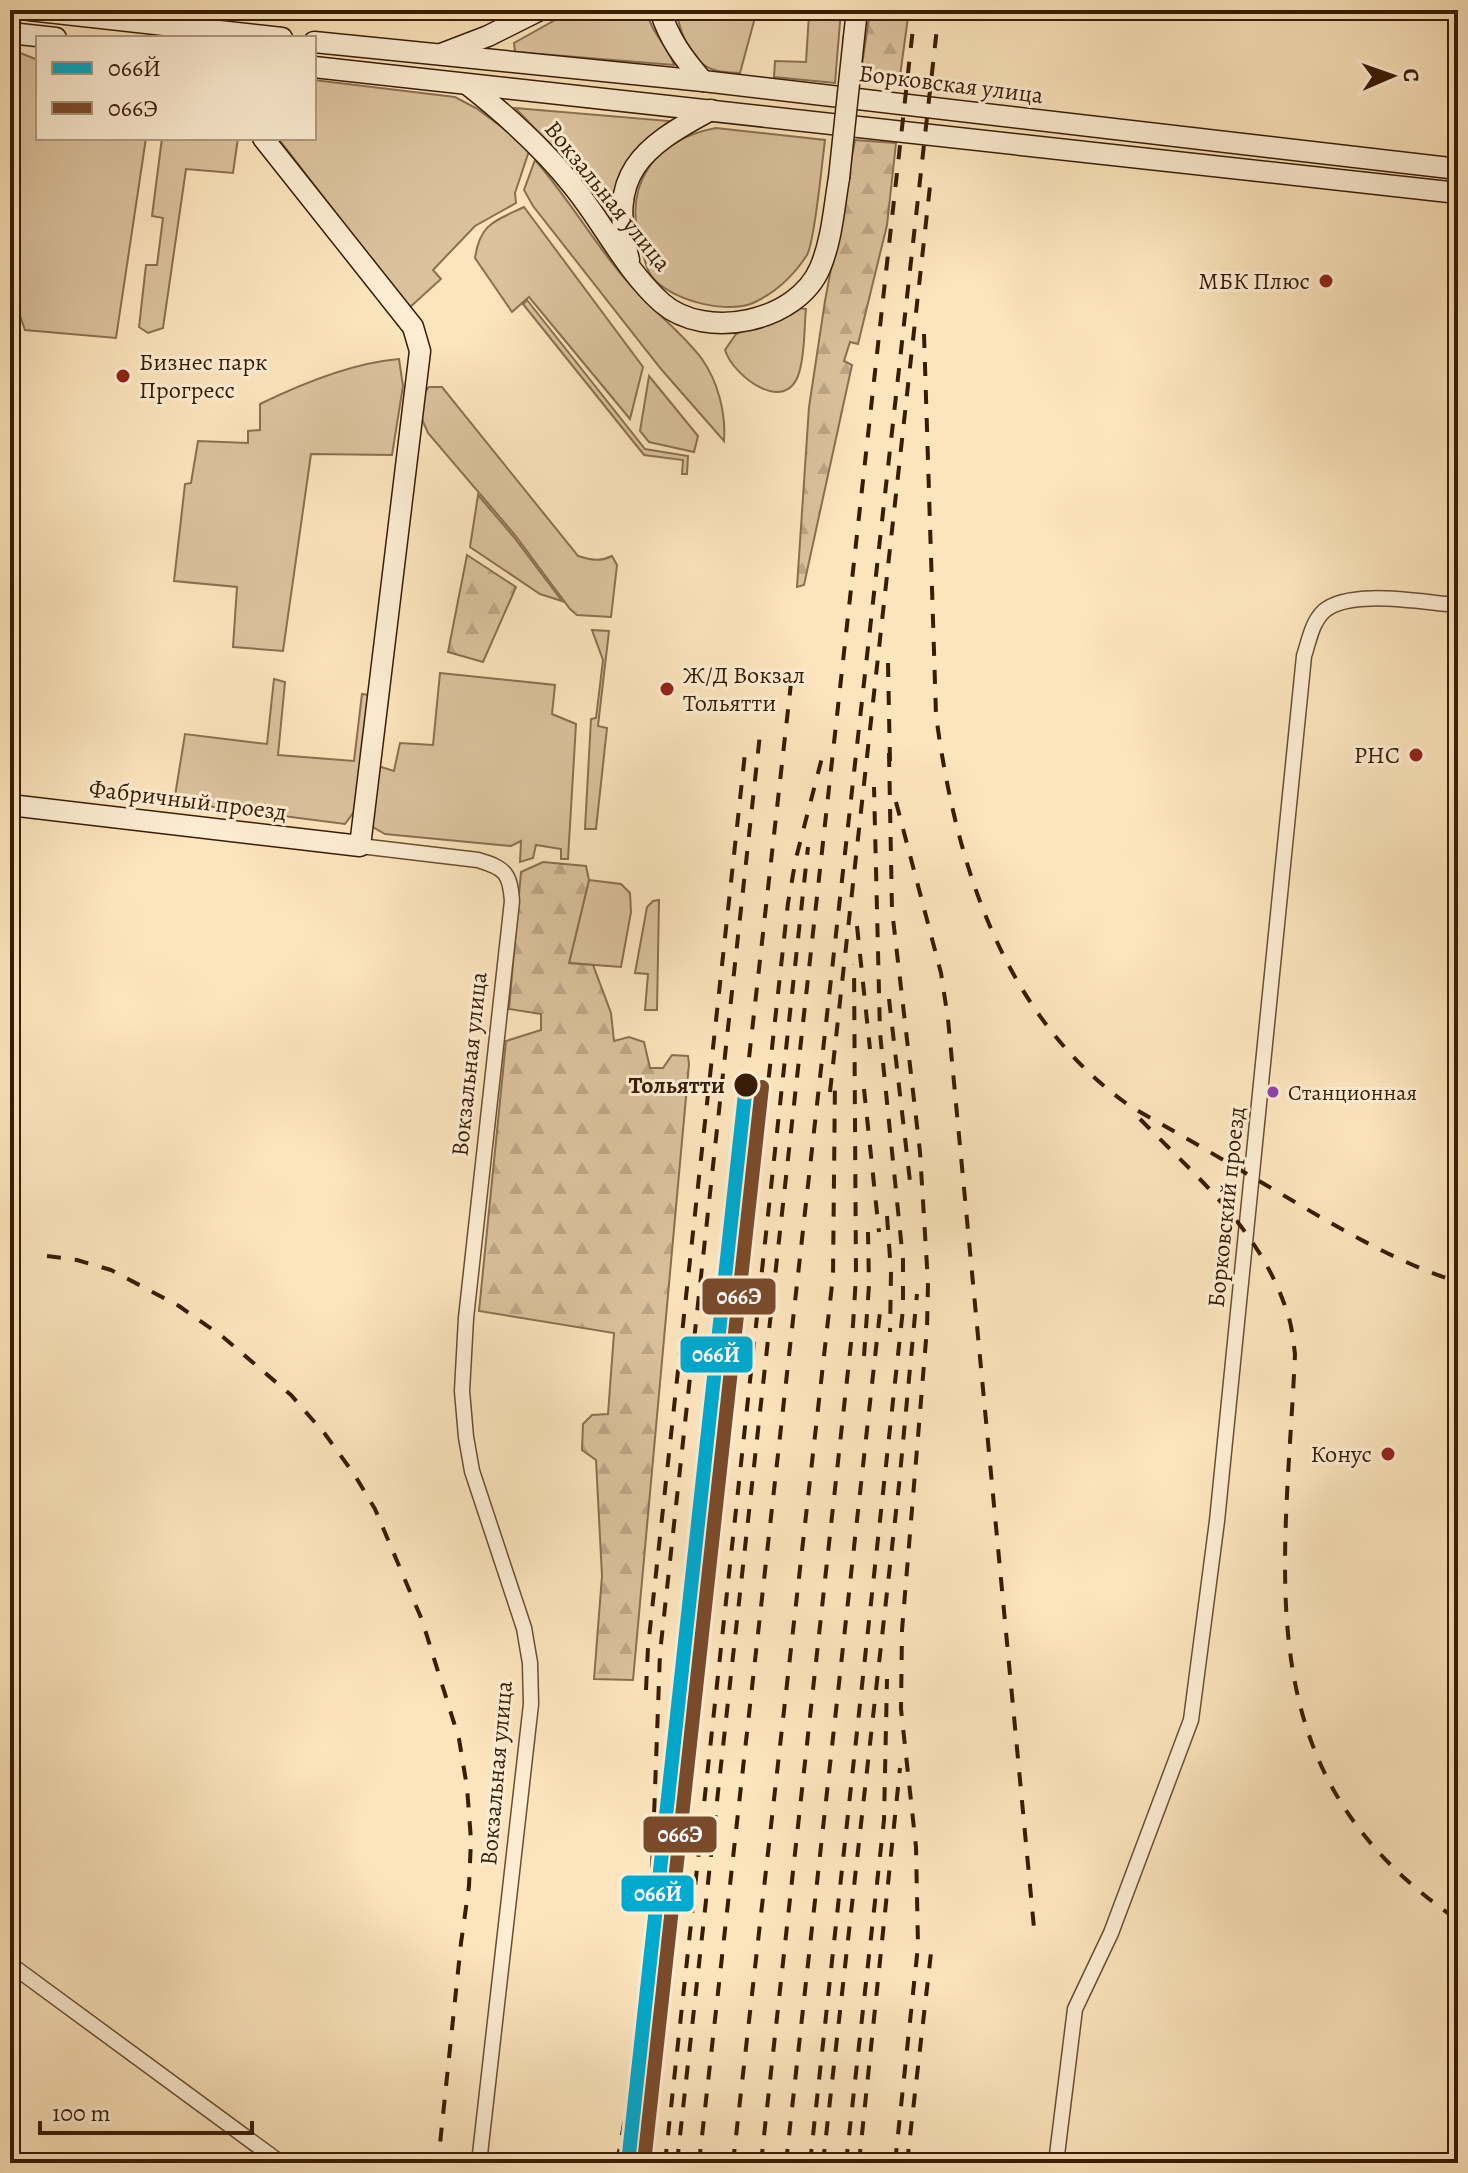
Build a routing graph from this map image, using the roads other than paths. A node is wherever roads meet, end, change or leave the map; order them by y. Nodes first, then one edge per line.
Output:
1 (29, 10) edge
2 (540, 10) edge
3 (660, 10) edge
4 (857, 10) edge
5 (10, 33) edge
6 (38, 36) edge
7 (264, 36) edge
8 (316, 42) edge
9 (438, 55) junction
10 (316, 67) edge
11 (703, 81) junction
12 (468, 85) junction
13 (711, 110) junction
14 (265, 140) edge
15 (1458, 169) edge
16 (1458, 193) edge
17 (632, 272) junction
18 (1458, 605) edge
19 (10, 805) edge
20 (360, 846) junction
21 (10, 1964) edge
22 (281, 2163) edge
23 (479, 2163) edge
24 (1056, 2163) edge

1 - 7 main road
2 - 9 main road, Борковская улица
3 - 11 main road
4 - 17 main road, Вокзальная улица, bridge
5 - 6 main road
8 - 9 main road, Борковская улица
9 - 11 main road, Борковская улица
10 - 12 main road
11 - 15 main road, Борковская улица
12 - 13 main road
12 - 17 main road, Вокзальная улица
13 - 16 main road
13 - 17 main road
14 - 20 main road
18 - 24 street, Борковский проезд
19 - 20 main road, Фабричный проезд
20 - 23 street, Вокзальная улица
21 - 22 street

